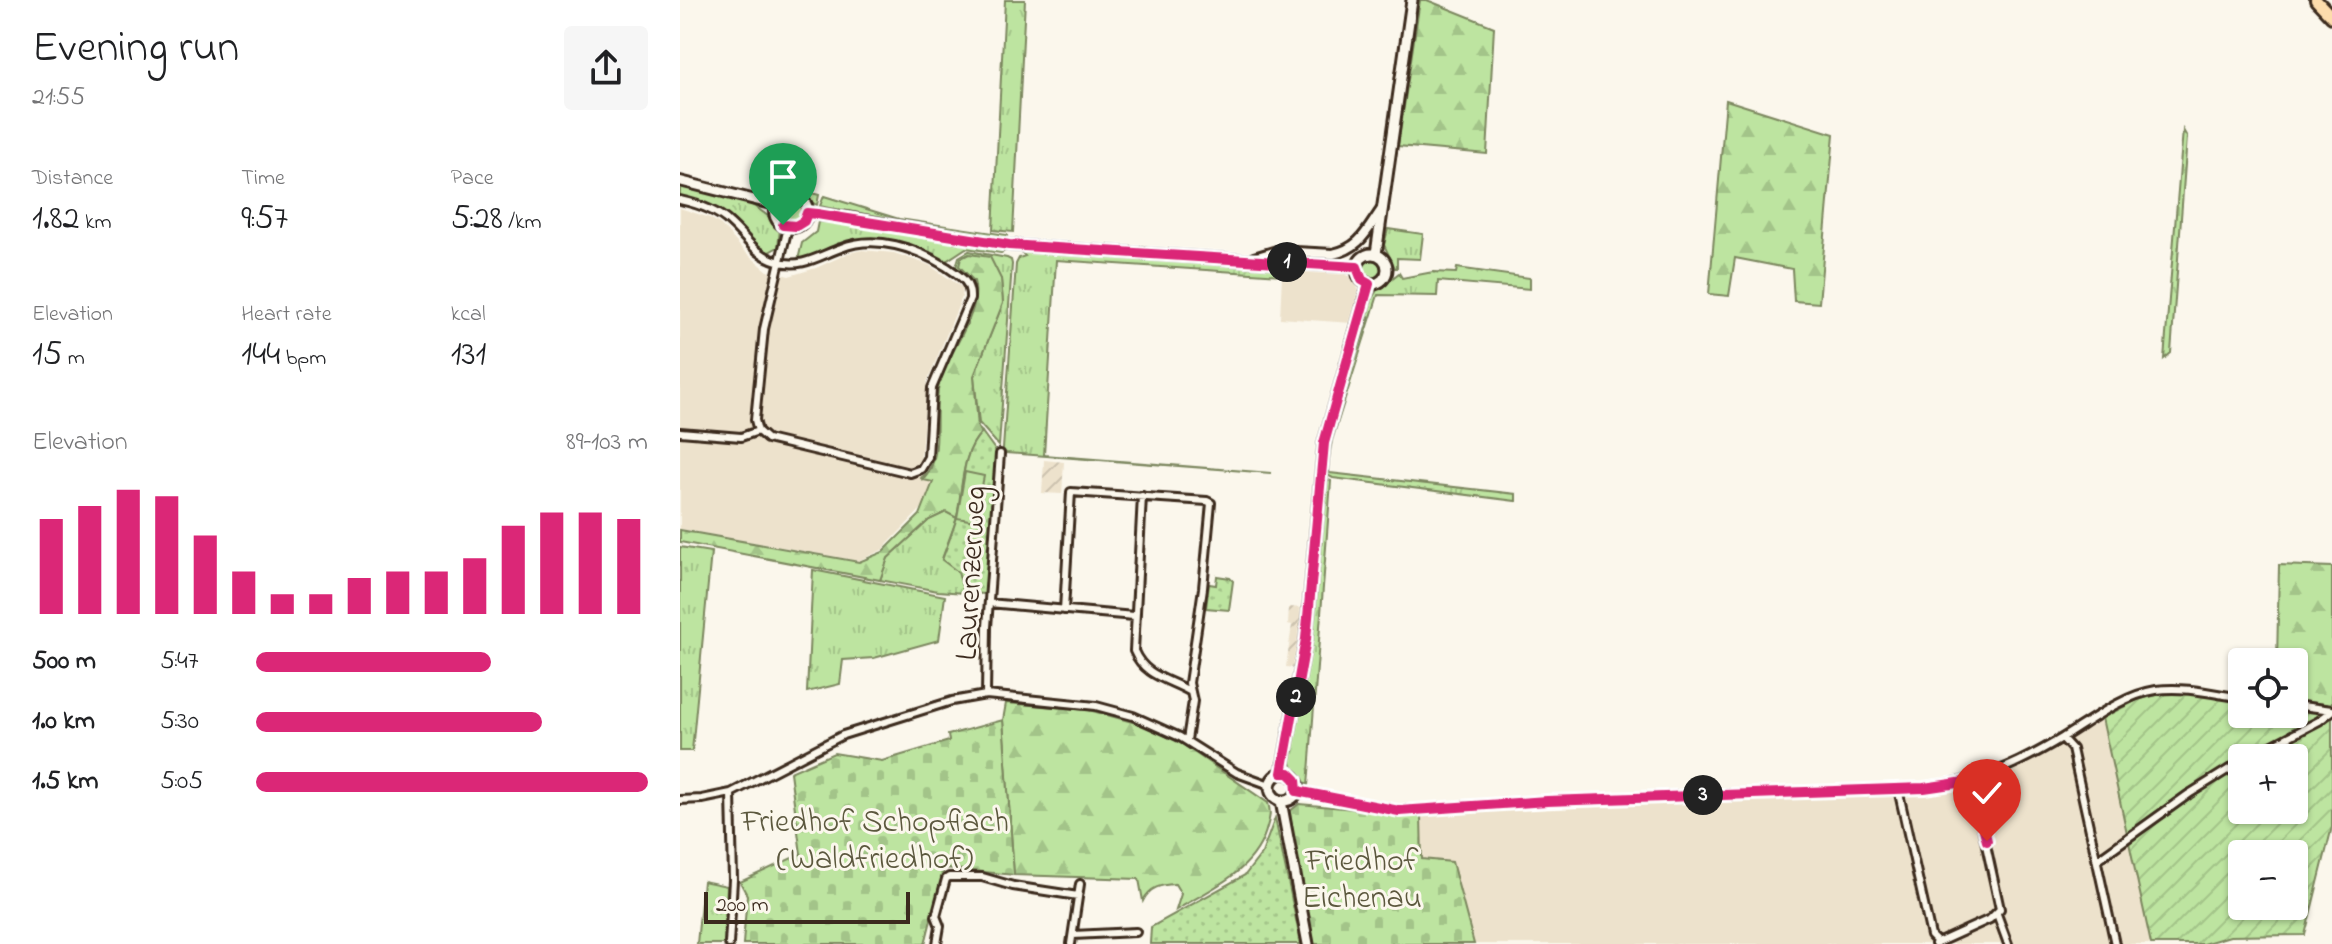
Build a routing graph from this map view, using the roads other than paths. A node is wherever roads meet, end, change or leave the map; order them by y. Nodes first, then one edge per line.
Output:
1 (1412, 0) edge
2 (2316, 0) edge
3 (2332, 17) edge
4 (680, 181) edge
5 (680, 200) edge
6 (775, 205) junction
7 (1384, 206) junction
8 (807, 213) junction
9 (788, 227) junction
10 (1376, 254) junction
11 (1245, 260) junction
12 (780, 262) junction
13 (1357, 267) junction
14 (1369, 284) junction
15 (758, 431) junction
16 (680, 432) edge
17 (1000, 454) dead end
18 (1142, 496) junction
19 (989, 603) junction
20 (1064, 610) junction
21 (1134, 616) junction
22 (1191, 692) junction
23 (986, 695) junction
24 (2228, 696) edge
25 (2308, 707) edge
26 (2332, 711) edge
27 (1187, 740) junction
28 (2065, 740) junction
29 (2275, 744) edge
30 (2228, 770) edge
31 (1282, 773) junction
32 (1972, 781) junction
33 (1270, 785) junction
34 (1898, 789) junction
35 (1297, 791) junction
36 (731, 793) junction
37 (680, 800) edge
38 (1281, 801) junction
39 (2097, 860) junction
40 (1080, 884) dead end
41 (1078, 896) junction
42 (1997, 914) junction
43 (1136, 932) dead end
44 (1073, 935) junction
45 (1936, 943) edge
46 (729, 944) edge
47 (937, 944) edge
48 (1071, 944) edge
49 (1308, 944) edge
50 (2008, 944) edge
51 (2115, 944) edge

1 - 7 main road
2 - 3 main road
4 - 6 street
5 - 12 street
6 - 8 street
6 - 9 street
7 - 10 main road
7 - 11 street
8 - 9 street
8 - 11 street
9 - 12 street
10 - 13 main road
10 - 14 main road
11 - 13 street
12 - 15 street
12 - 15 street
13 - 14 main road
14 - 31 main road
15 - 16 street
17 - 19 street, Laurenzerweg
18 - 20 street
18 - 21 street
18 - 22 street
19 - 20 street
19 - 23 street, Laurenzerweg
20 - 21 street
21 - 22 street
22 - 27 street
23 - 27 street
23 - 36 street
24 - 28 street
25 - 26 street
26 - 29 street
27 - 33 street
28 - 32 street
28 - 39 street
30 - 39 street
31 - 33 main road
31 - 35 main road
32 - 34 street
32 - 42 street
33 - 38 main road
34 - 35 street
34 - 45 street
35 - 38 main road
36 - 37 street
36 - 46 street
38 - 49 main road
39 - 51 street
40 - 41 street
41 - 44 street
41 - 47 street
42 - 45 street
42 - 50 street
43 - 44 street
44 - 48 street

